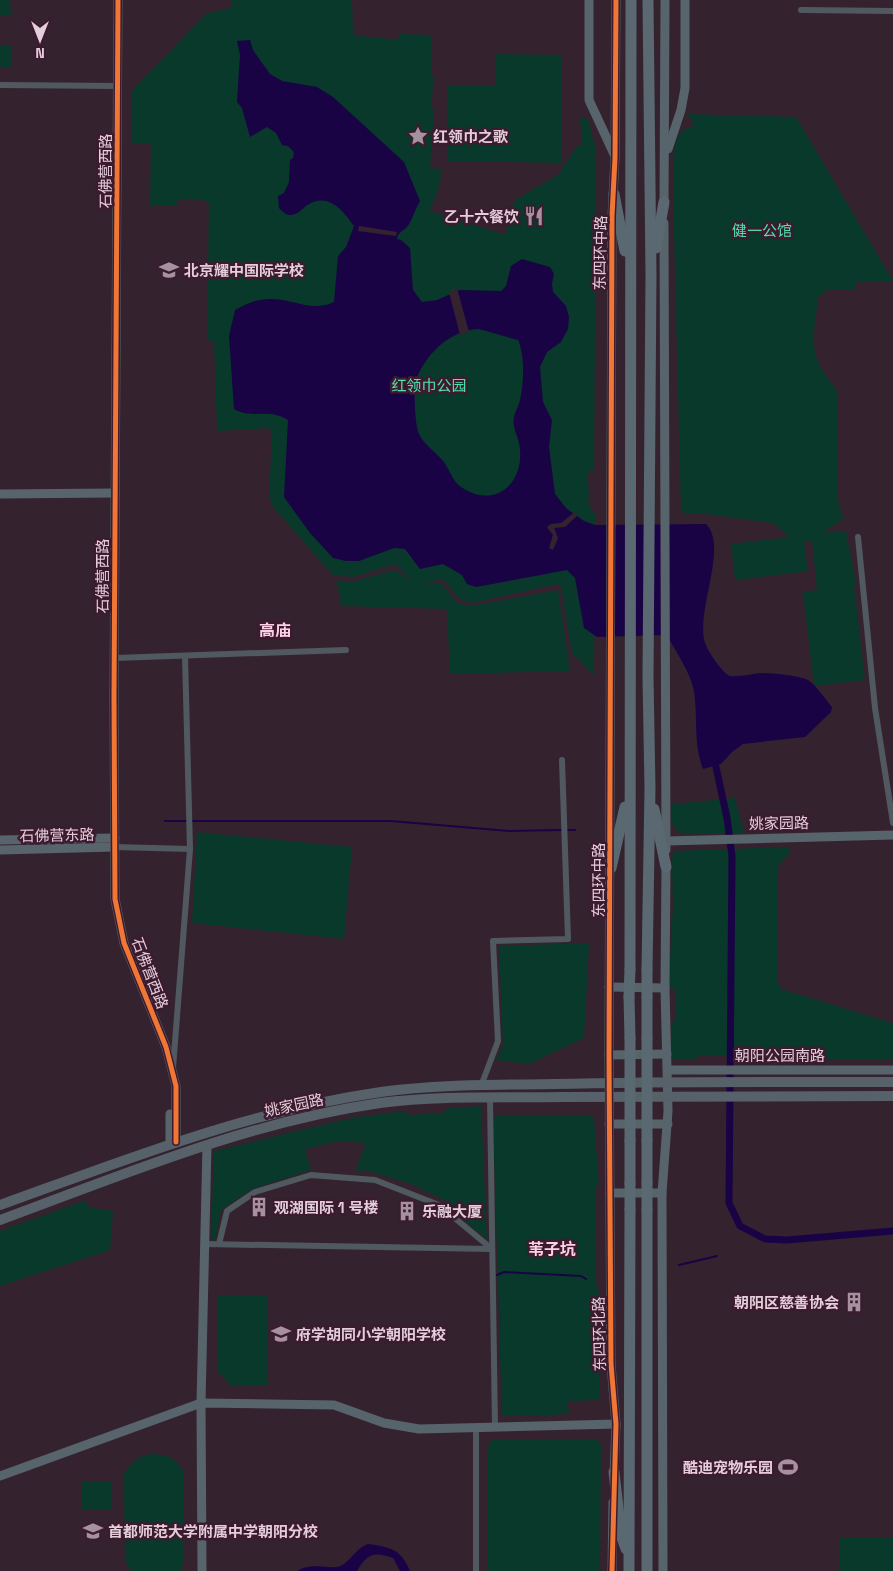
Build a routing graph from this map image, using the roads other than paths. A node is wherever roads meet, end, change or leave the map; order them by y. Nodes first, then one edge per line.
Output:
1 (118, 0) edge
2 (589, 0) edge
3 (616, 0) edge
4 (631, 0) edge
5 (648, 0) edge
6 (665, 0) edge
7 (685, 0) edge
8 (801, 10) dead end
9 (893, 11) edge
10 (0, 86) edge
11 (118, 86) junction
12 (666, 156) junction
13 (615, 158) junction
14 (614, 194) junction
15 (664, 202) junction
16 (651, 275) junction
17 (630, 276) junction
18 (115, 493) junction
19 (0, 494) edge
20 (858, 537) dead end
21 (346, 650) dead end
22 (185, 656) junction
23 (115, 658) junction
24 (562, 760) dead end
25 (630, 788) junction
26 (650, 788) junction
27 (893, 823) edge
28 (893, 835) edge
29 (0, 840) edge
30 (666, 841) junction
31 (115, 843) junction
32 (190, 849) junction
33 (0, 850) edge
34 (666, 867) junction
35 (611, 868) junction
36 (609, 988) junction
37 (665, 988) junction
38 (630, 1038) joint
39 (667, 1054) junction
40 (609, 1055) junction
41 (668, 1070) junction
42 (893, 1070) edge
43 (172, 1072) junction
44 (610, 1082) junction
45 (668, 1082) junction
46 (893, 1082) edge
47 (481, 1086) junction
48 (610, 1096) junction
49 (668, 1096) junction
50 (893, 1096) edge
51 (490, 1098) junction
52 (609, 1124) junction
53 (668, 1124) junction
54 (173, 1143) junction
55 (206, 1145) junction
56 (610, 1193) junction
57 (662, 1193) junction
58 (0, 1206) edge
59 (0, 1220) edge
60 (205, 1244) junction
61 (219, 1244) junction
62 (492, 1249) junction
63 (201, 1403) junction
64 (616, 1424) junction
65 (495, 1427) junction
66 (476, 1428) junction
67 (614, 1472) junction
68 (0, 1476) edge
69 (629, 1556) junction
70 (202, 1571) edge
71 (476, 1571) edge
72 (612, 1571) edge
73 (629, 1571) edge
74 (647, 1571) edge
75 (663, 1571) edge

1 - 11 street, 石佛营西路
2 - 13 street
3 - 13 street, 东四环中路
4 - 17 highway, 东四环中路
5 - 16 highway
6 - 12 street
7 - 12 street
8 - 9 street
10 - 11 street
11 - 18 street, 石佛营西路
12 - 15 street
13 - 14 street, 东四环中路
14 - 17 highway
14 - 35 street, 东四环中路
15 - 16 highway
15 - 30 street
16 - 26 highway
17 - 25 highway, 东四环中路
18 - 19 street
18 - 23 street, 石佛营西路
20 - 27 street
21 - 22 street
22 - 23 street
22 - 32 street
23 - 31 street, 石佛营西路
24 - 47 street
25 - 35 highway
25 - 38 highway, 东四环中路, bridge
26 - 34 highway
26 - 74 highway, bridge
28 - 30 street, 姚家园路
29 - 31 street, 石佛营东路
30 - 34 street
31 - 32 street
31 - 33 street, 石佛营东路
31 - 43 street, 石佛营西路
32 - 43 street
34 - 37 street
35 - 36 street, 东四环中路
36 - 37 street
36 - 40 street, 东四环中路
37 - 39 street
38 - 69 highway, 东四环北路, bridge
39 - 40 street
39 - 41 street
40 - 44 street, 东四环中路
41 - 42 street, 朝阳公园南路
41 - 45 street
43 - 54 street, 石佛营西路
44 - 45 main road, 朝阳公园南路
44 - 47 main road, 姚家园路
44 - 48 street, 东四环中路
45 - 46 main road, 朝阳公园南路
45 - 49 street
47 - 54 main road, 姚家园路
48 - 49 main road, 姚家园路
48 - 51 main road, 姚家园路
48 - 52 street, 东四环北路
49 - 50 main road
49 - 53 street
51 - 55 main road, 姚家园路
51 - 62 street
52 - 53 street
52 - 56 street, 东四环北路
53 - 57 street
54 - 58 main road, 姚家园路
55 - 59 main road, 姚家园路
55 - 60 street
56 - 57 street
56 - 64 street, 东四环北路
57 - 75 street
60 - 61 street
60 - 63 street
61 - 62 street
61 - 62 street
62 - 65 street
63 - 66 street
63 - 68 street
63 - 70 street
64 - 65 street
64 - 67 street, 东四环北路
65 - 66 street
66 - 71 street
67 - 69 highway
67 - 72 street, 东四环北路
69 - 73 highway, 东四环北路

